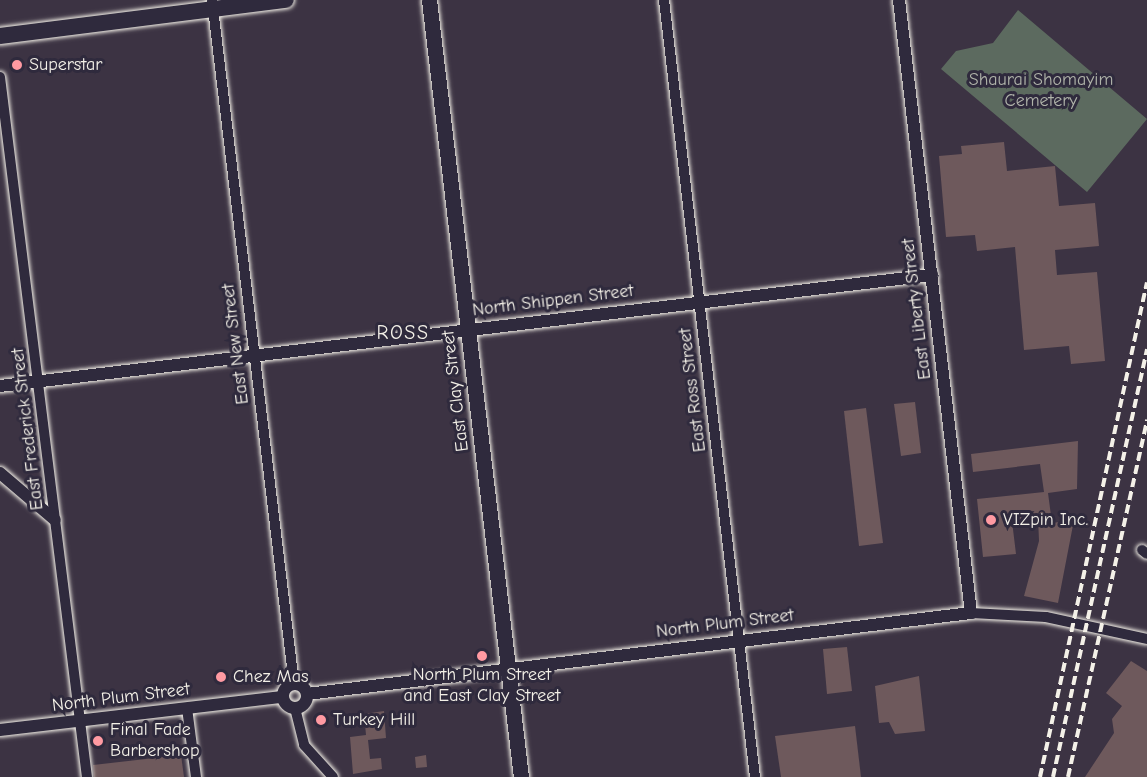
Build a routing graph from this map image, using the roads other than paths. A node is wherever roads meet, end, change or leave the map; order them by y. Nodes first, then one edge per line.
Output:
1 (286, 0) edge
2 (429, 0) edge
3 (664, 0) edge
4 (899, 0) edge
5 (213, 5) edge
6 (0, 36) edge
7 (0, 76) edge
8 (932, 275) junction
9 (699, 301) junction
10 (468, 330) junction
11 (254, 355) junction
12 (39, 381) junction
13 (0, 386) edge
14 (0, 473) edge
15 (55, 520) junction
16 (971, 613) junction
17 (1147, 639) edge
18 (738, 641) junction
19 (508, 668) junction
20 (294, 684) junction
21 (307, 694) junction
22 (282, 696) junction
23 (188, 708) junction
24 (296, 708) junction
25 (81, 721) junction
26 (0, 730) edge
27 (87, 777) edge
28 (196, 777) edge
29 (333, 777) edge
30 (521, 777) edge
31 (755, 777) edge

1 - 5 highway
2 - 10 main road, East Clay Street
3 - 9 street, East Ross Street
4 - 8 street, East Liberty Street
5 - 6 highway
5 - 11 street, East New Street
7 - 12 street, East Frederick Street
8 - 9 street, North Shippen Street
8 - 16 street, East Liberty Street
9 - 10 street, North Shippen Street
9 - 18 street, East Ross Street
10 - 11 street, North Shippen Street
10 - 19 main road, East Clay Street
11 - 12 street, North Shippen Street
11 - 20 street, East New Street
12 - 13 street, North Shippen Street
12 - 15 street, East Frederick Street
14 - 15 street
15 - 25 street, East Frederick Street
16 - 17 street, North Plum Street
16 - 18 street, North Plum Street
18 - 19 street, North Plum Street
18 - 31 street, East Ross Street
19 - 21 street, North Plum Street
19 - 30 main road, East Clay Street
20 - 21 street
20 - 22 street
21 - 24 street
22 - 23 street, North Plum Street
22 - 24 street
23 - 25 street, North Plum Street
23 - 28 street
24 - 29 street
25 - 26 street, North Plum Street
25 - 27 street, East Frederick Street

